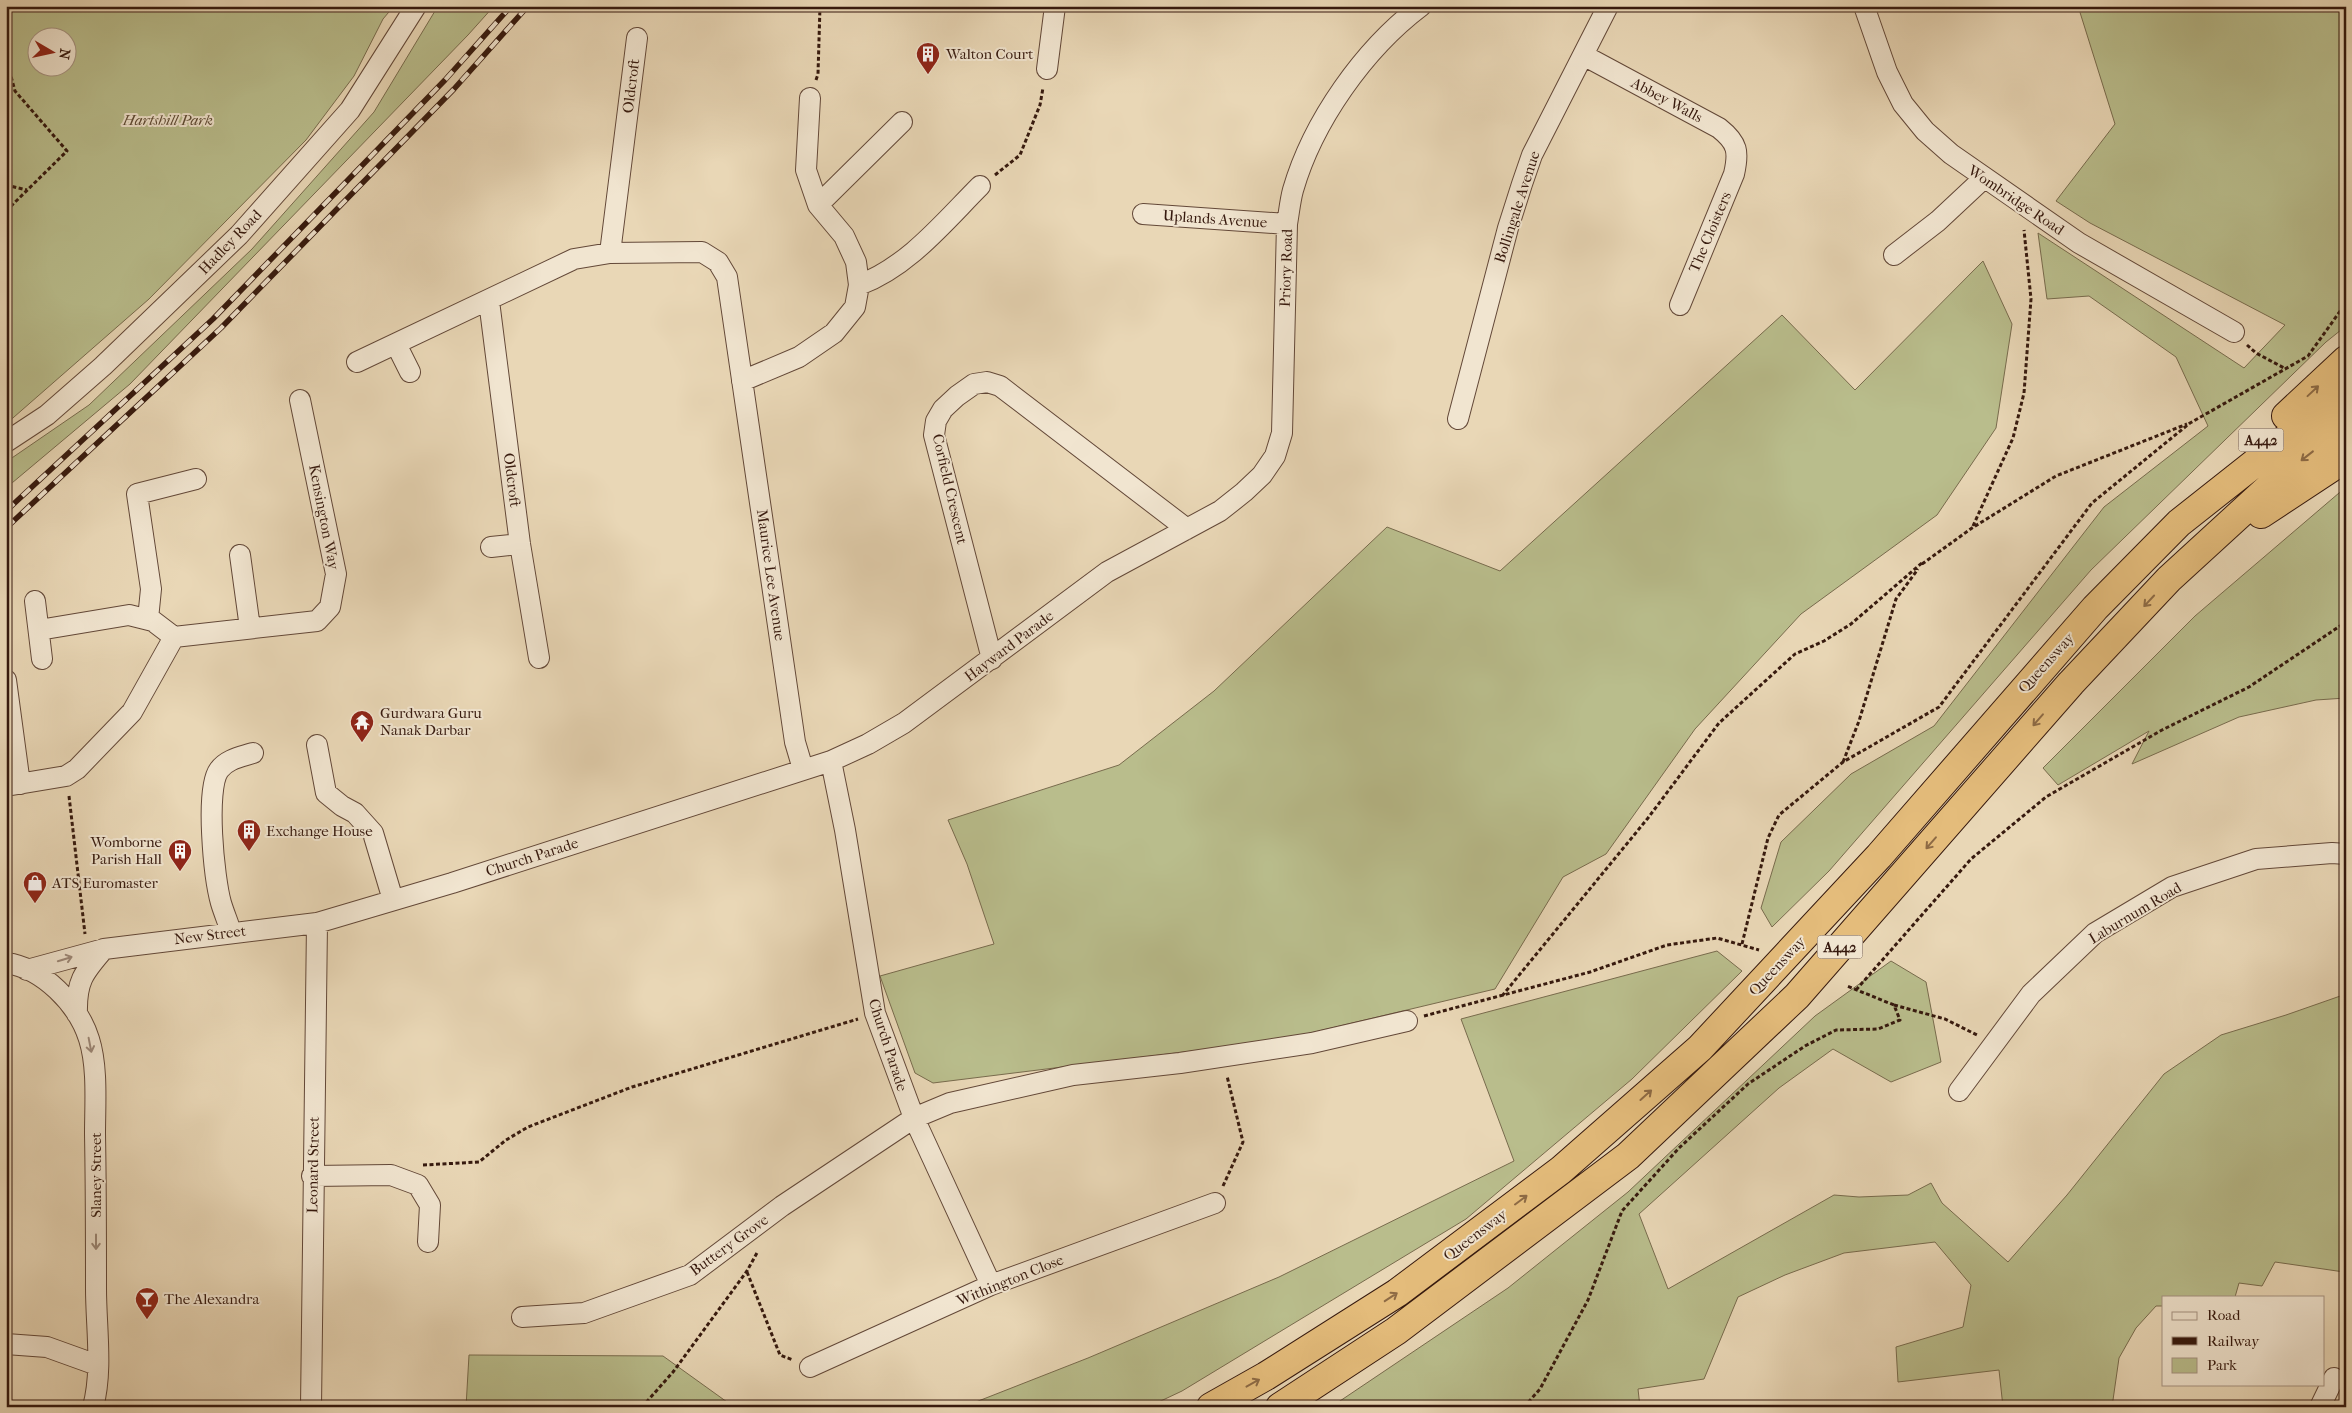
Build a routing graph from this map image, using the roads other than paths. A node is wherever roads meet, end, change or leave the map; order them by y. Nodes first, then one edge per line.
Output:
1 (416, 6) edge
2 (1055, 6) edge
3 (1421, 6) edge
4 (1608, 6) edge
5 (1864, 6) edge
6 (637, 38) dead end
7 (1583, 54) junction
8 (1047, 69) road end
9 (810, 98) road end
10 (902, 122) dead end
11 (1738, 157) joint
12 (1984, 178) junction
13 (980, 186) road end
14 (818, 205) junction
15 (1143, 214) dead end
16 (1287, 224) junction
17 (610, 253) junction
18 (1894, 255) dead end
19 (859, 285) junction
20 (489, 301) junction
21 (1680, 305) dead end
22 (2234, 332) road end
23 (396, 344) junction
24 (2346, 360) edge
25 (357, 362) dead end
26 (410, 372) dead end
27 (742, 381) junction
28 (2346, 391) edge
29 (300, 400) dead end
30 (1458, 419) dead end
31 (2346, 426) edge
32 (6, 442) edge
33 (2346, 458) edge
34 (196, 479) dead end
35 (2179, 523) junction
36 (1187, 529) junction
37 (520, 544) junction
38 (491, 547) dead end
39 (240, 555) dead end
40 (2169, 579) junction
41 (35, 601) dead end
42 (148, 619) junction
43 (250, 628) junction
44 (39, 630) junction
45 (174, 637) junction
46 (42, 658) dead end
47 (540, 658) dead end
48 (992, 659) junction
49 (6, 680) edge
50 (317, 745) dead end
51 (253, 753) dead end
52 (830, 761) junction
53 (803, 769) junction
54 (13, 785) edge
55 (2346, 854) edge
56 (393, 900) junction
57 (317, 923) junction
58 (231, 932) junction
59 (96, 951) junction
60 (6, 963) edge
61 (27, 970) junction
62 (77, 1014) junction
63 (1407, 1021) road end
64 (1959, 1091) dead end
65 (914, 1118) junction
66 (312, 1176) junction
67 (1215, 1203) road end
68 (428, 1242) dead end
69 (991, 1285) junction
70 (96, 1303) junction
71 (522, 1317) dead end
72 (6, 1344) edge
73 (72, 1356) junction
74 (97, 1365) junction
75 (810, 1367) road end
76 (2334, 1375) edge
77 (93, 1407) edge
78 (311, 1407) edge
79 (1211, 1407) edge
80 (1280, 1407) edge
81 (2320, 1407) edge

1 - 32 street, Hadley Road
2 - 8 street
3 - 16 street, Priory Road
4 - 7 street, Bollingale Avenue
5 - 12 street, Wombridge Road
6 - 17 street, Oldcroft
7 - 11 street, Abbey Walls
7 - 30 street, Bollingale Avenue
9 - 14 street
10 - 14 street
11 - 21 street, The Cloisters
12 - 18 street
12 - 22 street, Wombridge Road
13 - 19 street
14 - 19 street
15 - 16 street, Uplands Avenue
16 - 36 street, Priory Road
17 - 20 street
17 - 27 street
19 - 27 street
20 - 23 street
20 - 37 street, Oldcroft
23 - 25 street
23 - 26 street
35 -> 24 highway, A442
27 - 53 street, Maurice Lee Avenue
28 - 35 highway, Queensway / A442
29 - 43 street, Kensington Way
31 -> 40 highway, Queensway / A442
33 - 40 highway, A442
34 - 42 street
79 -> 35 highway, Queensway / A442
36 - 48 street, Hayward Parade
36 - 48 street, Corfield Crescent
37 - 38 street
37 - 47 street, Oldcroft
39 - 43 street
40 -> 80 highway, Queensway / A442
41 - 44 street
42 - 44 street
42 - 45 street
43 - 45 street, Kensington Way
44 - 46 street
45 - 54 street
48 - 52 street, Hayward Parade
49 - 54 street
50 - 56 street
51 - 58 street
52 - 53 street, Hayward Parade
52 - 65 street, Church Parade
53 - 56 street, Church Parade
55 - 64 street, Laburnum Road
56 - 57 street, Church Parade
57 - 58 street, New Street
57 - 66 street, Leonard Street
58 - 59 street, New Street
61 -> 59 street, New Street
59 - 62 street
60 - 61 street
61 - 62 street, Slaney Street
62 -> 70 street, Slaney Street
63 - 65 street, Buttery Grove
65 - 69 street, Church Parade
65 - 71 street, Buttery Grove
66 - 68 street
66 - 78 street, Leonard Street
67 - 69 street, Withington Close
69 - 75 street, Withington Close
70 - 73 street
70 - 74 street, Slaney Street
72 - 73 street
73 - 74 street
74 - 77 street, Slaney Street
76 - 81 street

